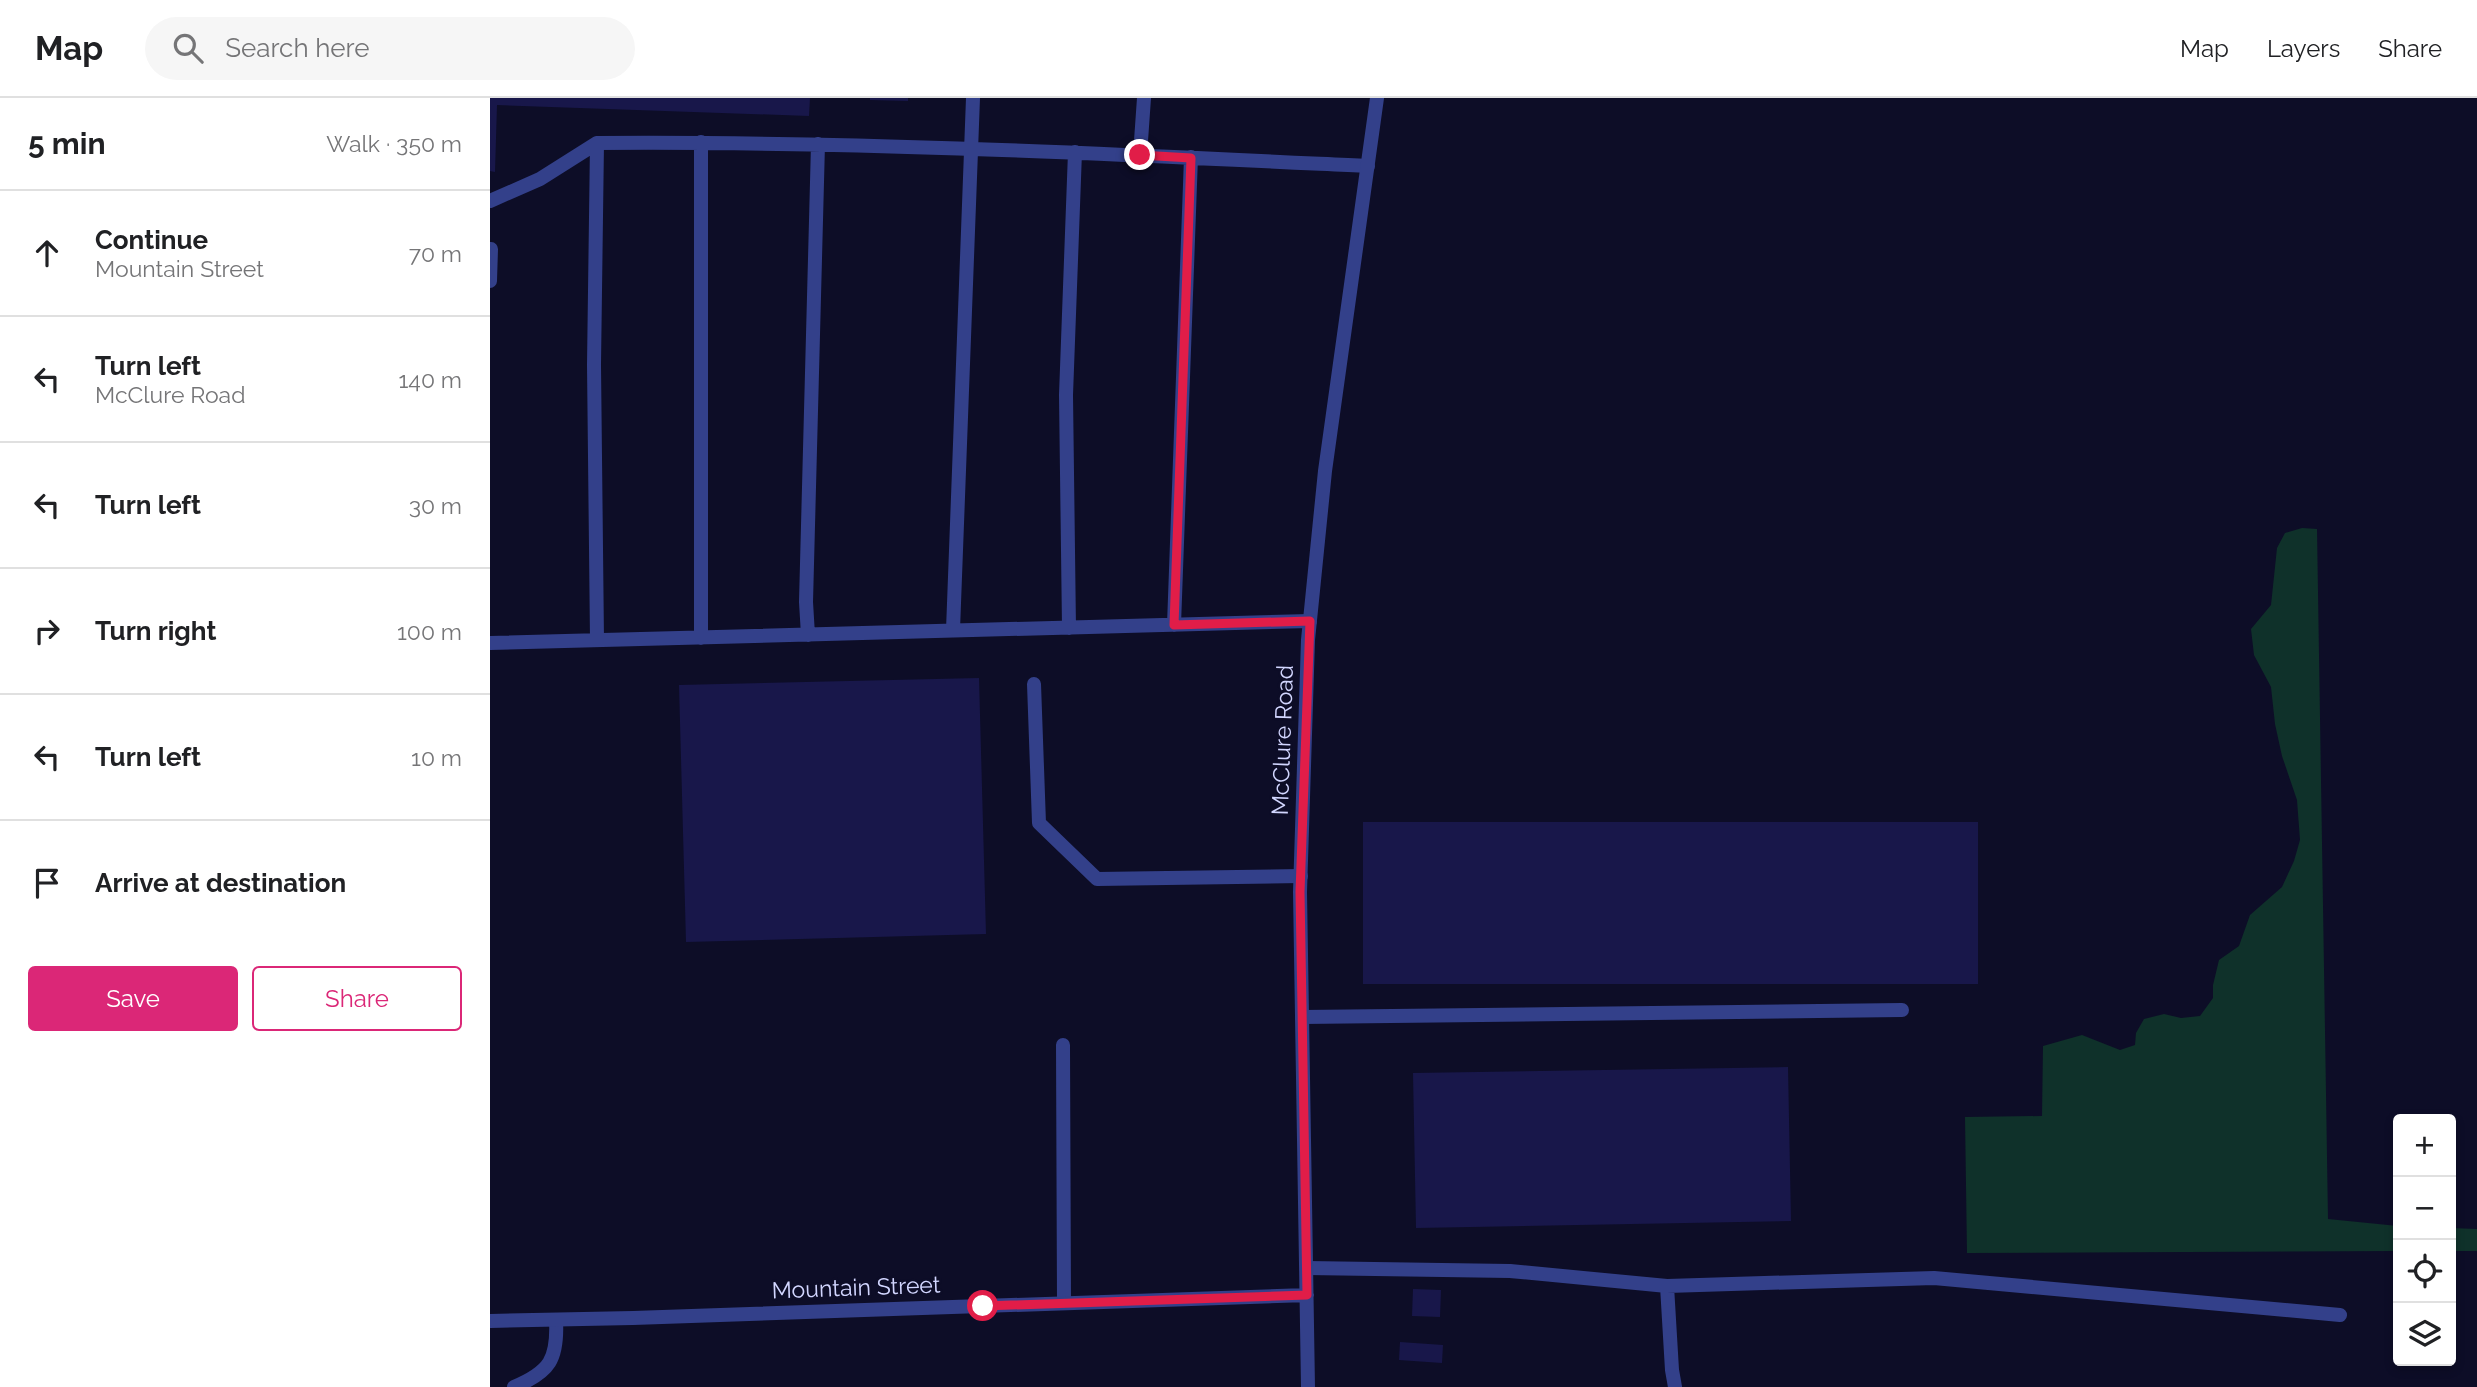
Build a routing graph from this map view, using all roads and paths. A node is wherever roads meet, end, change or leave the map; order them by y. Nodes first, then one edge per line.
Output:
1 (973, 98) edge
2 (1144, 98) edge
3 (1377, 98) edge
4 (701, 142) junction
5 (597, 143) junction
6 (818, 144) junction
7 (971, 147) junction
8 (1075, 152) junction
9 (1140, 155) junction
10 (1191, 158) junction
11 (1368, 166) junction
12 (490, 201) edge
13 (491, 249) edge
14 (490, 281) edge
15 (1310, 621) junction
16 (1174, 625) junction
17 (1069, 628) junction
18 (953, 631) junction
19 (808, 635) junction
20 (701, 638) junction
21 (597, 640) junction
22 (490, 643) edge
23 (1034, 684) dead end
24 (1301, 876) junction
25 (1902, 1010) dead end
26 (1302, 1017) junction
27 (1063, 1045) dead end
28 (1307, 1268) junction
29 (1667, 1286) junction
30 (1307, 1295) junction
31 (1064, 1303) junction
32 (2340, 1315) dead end
33 (556, 1320) junction
34 (490, 1321) edge
35 (514, 1387) edge
36 (1308, 1387) edge
37 (1675, 1387) edge

1 - 7 street
2 - 9 street
3 - 11 street, McClure Road
4 - 5 street
4 - 6 street
4 - 20 street
5 - 12 street
5 - 21 street
6 - 7 street
6 - 19 street
7 - 8 street
7 - 18 street
8 - 9 street
8 - 17 street
9 - 10 street
10 - 11 street
10 - 16 street
11 - 15 street, McClure Road
13 - 14 street
15 - 16 street
15 - 24 street, McClure Road
16 - 17 street
17 - 18 street
18 - 19 street
19 - 20 street
20 - 21 street
21 - 22 street
23 - 24 street
24 - 26 street, McClure Road
25 - 26 street
26 - 28 street, McClure Road
27 - 31 street
28 - 29 street
28 - 30 street, McClure Road
29 - 32 street
29 - 37 street
30 - 31 street, Mountain Street
30 - 36 street, McClure Road
31 - 33 street, Mountain Street
33 - 34 street, Mountain Street
33 - 35 street

